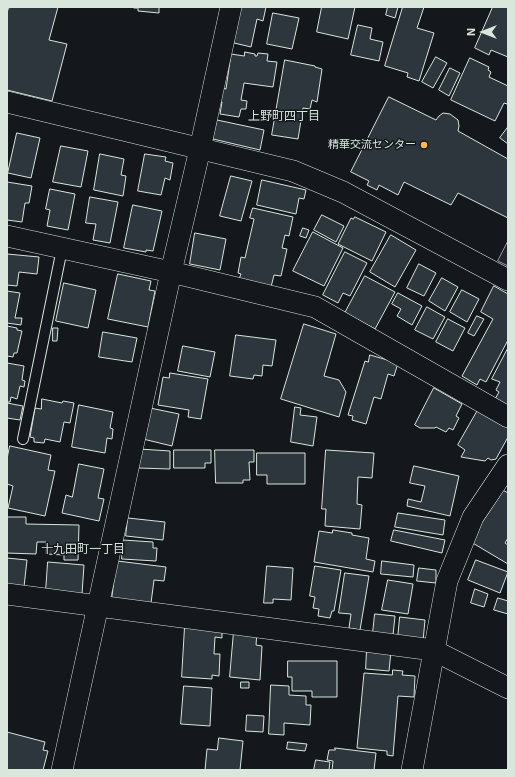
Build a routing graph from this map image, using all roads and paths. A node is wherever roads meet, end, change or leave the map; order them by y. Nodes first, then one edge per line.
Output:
1 (231, 7) edge
2 (7, 102) edge
3 (200, 149) junction
4 (7, 236) edge
5 (62, 249) junction
6 (171, 272) junction
7 (508, 280) edge
8 (508, 417) edge
9 (23, 440) dead end
10 (508, 464) edge
11 (7, 594) edge
12 (98, 606) junction
13 (433, 650) junction
14 (508, 688) edge
15 (62, 770) edge
16 (412, 770) edge

1 - 3 street
2 - 3 street
3 - 6 street
3 - 7 street
4 - 5 street
5 - 6 street
5 - 9 lane
6 - 8 street
6 - 12 street
10 - 13 street
11 - 12 street
12 - 13 street
12 - 15 street
13 - 14 street
13 - 16 street

